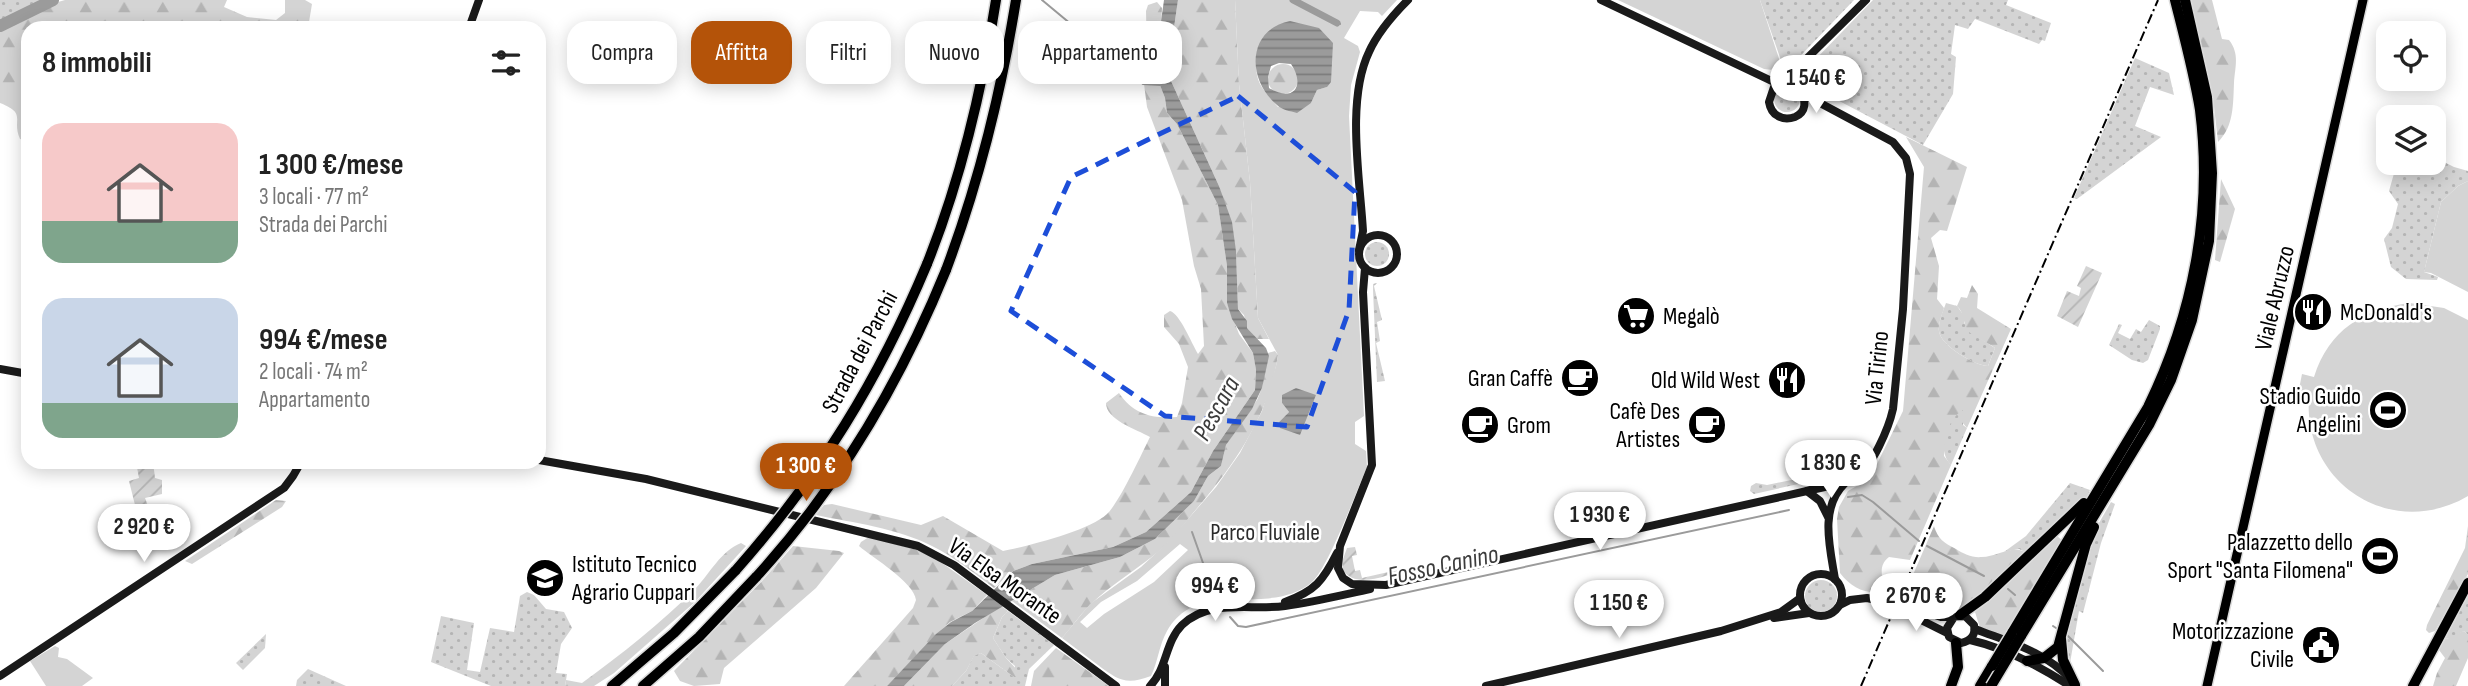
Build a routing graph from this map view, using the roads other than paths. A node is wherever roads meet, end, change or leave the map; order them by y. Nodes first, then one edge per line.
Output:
1 (479, 0) edge
2 (996, 0) edge
3 (1016, 0) edge
4 (1408, 0) edge
5 (1601, 0) edge
6 (1866, 0) edge
7 (2363, 0) edge
8 (2179, 2) edge
9 (472, 21) edge
10 (1807, 60) junction
11 (1781, 83) junction
12 (1803, 92) junction
13 (2207, 134) junction
14 (1359, 250) junction
15 (1365, 268) junction
16 (2187, 321) junction
17 (2177, 350) junction
18 (0, 369) edge
19 (21, 373) edge
20 (546, 461) edge
21 (297, 469) edge
22 (1847, 481) junction
23 (1807, 491) junction
24 (2096, 495) junction
25 (2096, 512) junction
26 (1828, 517) junction
27 (1340, 546) junction
28 (1830, 551) junction
29 (1819, 574) junction
30 (1835, 579) junction
31 (2468, 583) edge
32 (1386, 585) junction
33 (1841, 589) junction
34 (1867, 598) junction
35 (1799, 599) junction
36 (1840, 605) junction
37 (1899, 606) junction
38 (1269, 608) junction
39 (1809, 613) junction
40 (1957, 616) junction
41 (1759, 620) junction
42 (1975, 629) junction
43 (1947, 633) junction
44 (2017, 635) junction
45 (2061, 639) junction
46 (1970, 640) junction
47 (1956, 643) junction
48 (1167, 657) junction
49 (2045, 658) junction
50 (2027, 661) junction
51 (0, 676) edge
52 (625, 676) junction
53 (1113, 684) edge
54 (602, 686) edge
55 (612, 686) edge
56 (643, 686) edge
57 (1122, 686) edge
58 (1150, 686) edge
59 (1165, 686) edge
60 (1486, 686) edge
61 (1951, 686) edge
62 (1980, 686) edge
63 (1991, 686) edge
64 (2074, 686) edge
65 (2207, 686) edge
66 (2413, 686) edge

1 - 9 street
2 - 52 highway, Strada dei Parchi, bridge
3 - 56 highway, Strada dei Parchi, bridge
4 - 14 street
5 - 11 street
6 - 10 street
7 - 65 main road, Viale Abruzzo
8 - 13 highway
10 - 11 street
10 - 12 street
11 - 12 street
11 - 12 street
12 - 22 street, Via Tirino
13 - 16 highway
13 - 16 highway
14 - 15 street
14 - 15 street
15 - 27 street
16 - 17 highway
17 - 24 highway
17 - 25 highway
18 - 19 street
20 - 53 street, Via Elsa Morante
21 - 51 street
22 - 23 street, Via Tirino
22 - 26 street
23 - 26 street
23 - 32 street, Via Tirino
24 - 40 highway
24 - 44 highway
25 - 44 highway
25 - 45 highway
26 - 28 street
27 - 32 street, Via Tirino
27 - 38 street
28 - 29 street
28 - 30 street
29 - 30 street
29 - 35 street
30 - 33 street
31 - 66 highway
32 - 38 street
33 - 34 street
33 - 36 street
34 - 36 street
34 - 37 street
35 - 39 street
35 - 41 street
36 - 39 street
37 - 40 street
37 - 43 street
38 - 48 street
39 - 41 street
40 - 42 street
40 - 43 street
41 - 60 street
42 - 46 street
42 - 49 street
43 - 47 street
44 - 62 highway, bridge
44 - 63 highway, bridge
45 - 49 highway
45 - 64 highway
46 - 47 street
46 - 50 street
47 - 61 highway
48 - 58 street
48 - 59 street
49 - 50 highway
49 - 64 street
50 - 64 street
52 - 54 highway
52 - 55 highway, Strada dei Parchi
53 - 57 street, Via Elsa Morante

